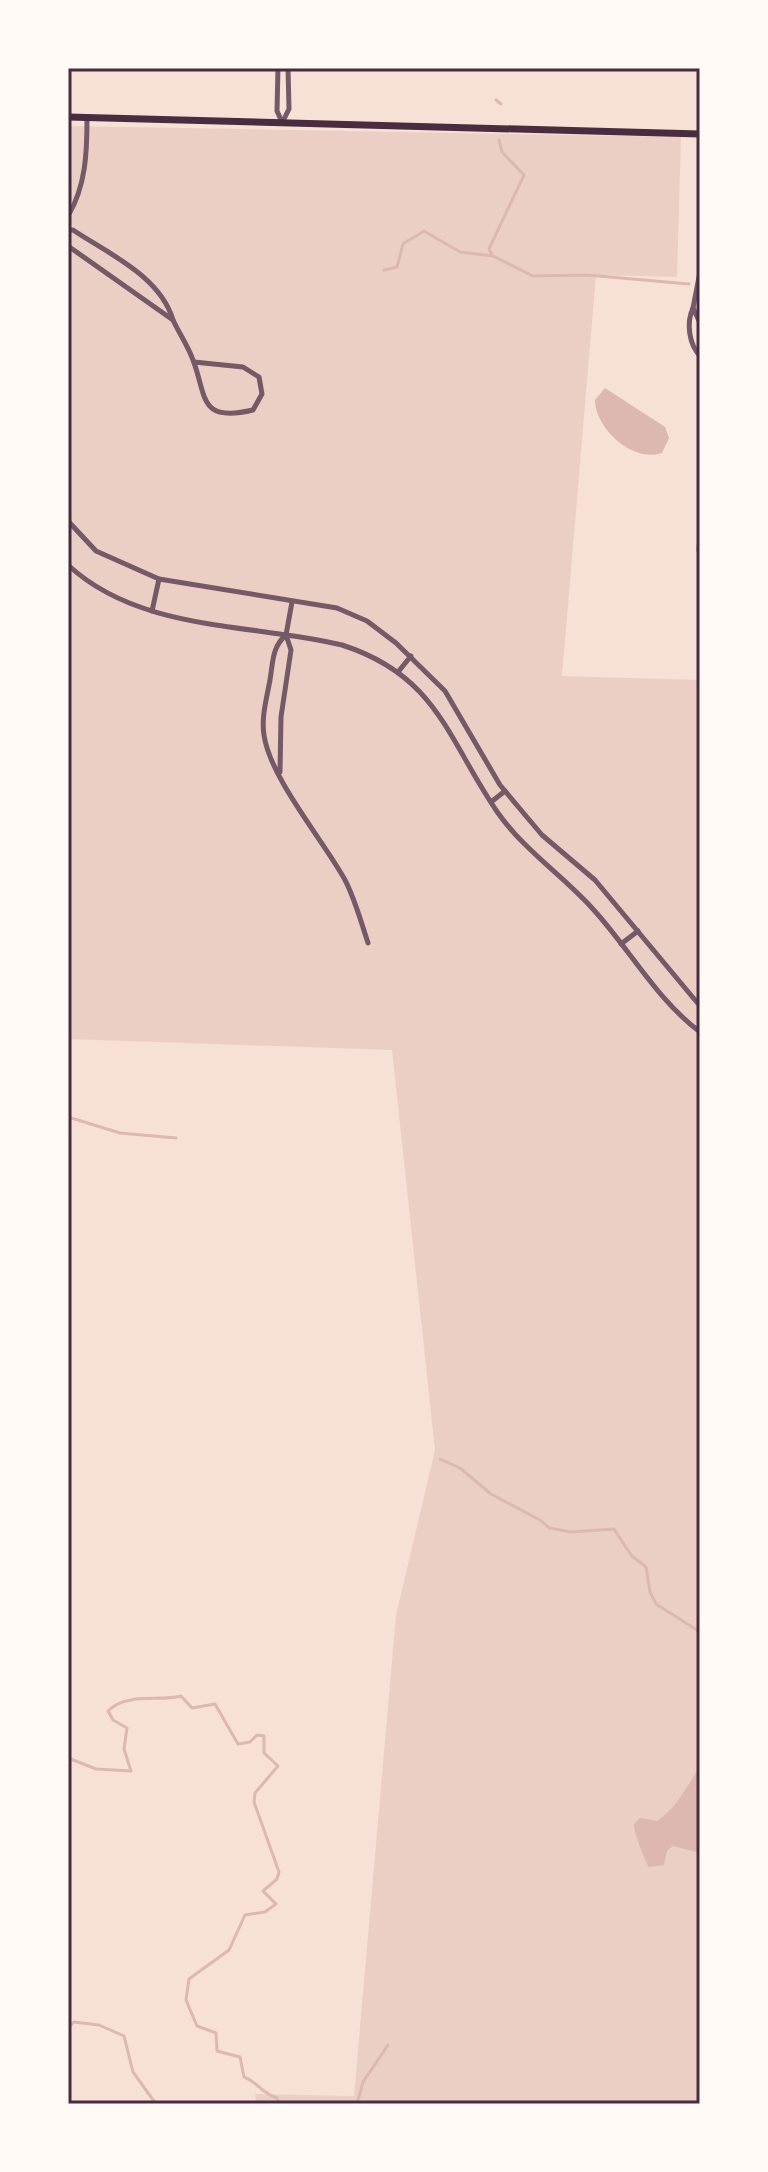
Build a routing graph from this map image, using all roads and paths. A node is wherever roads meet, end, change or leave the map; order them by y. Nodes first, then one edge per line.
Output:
1 (278, 68) edge
2 (288, 68) edge
3 (68, 117) edge
4 (87, 118) junction
5 (282, 123) junction
6 (700, 134) edge
7 (68, 216) edge
8 (68, 230) edge
9 (68, 246) edge
10 (700, 257) edge
11 (700, 272) edge
12 (693, 308) junction
13 (173, 320) junction
14 (700, 323) edge
15 (700, 356) edge
16 (194, 362) junction
17 (68, 523) edge
18 (700, 535) edge
19 (699, 550) edge
20 (68, 565) edge
21 (159, 579) junction
22 (292, 602) junction
23 (152, 611) junction
24 (286, 635) junction
25 (411, 656) junction
26 (398, 672) junction
27 (280, 772) junction
28 (505, 791) junction
29 (491, 802) junction
30 (638, 931) junction
31 (368, 943) dead end
32 (621, 944) junction
33 (700, 1006) edge
34 (700, 1032) edge

1 - 5 street
2 - 5 street
3 - 4 main road
4 - 5 main road
4 - 7 street
5 - 6 main road
8 - 13 street
9 - 13 street
10 - 11 street
11 - 12 street
12 - 14 street
12 - 15 street
13 - 16 street
16 - 16 street
17 - 21 street
18 - 19 street
20 - 23 street
21 - 22 street
21 - 23 street
22 - 24 street
22 - 25 street
23 - 24 street
24 - 26 street
24 - 27 street
24 - 27 street
25 - 26 street
25 - 28 street
26 - 29 street
27 - 31 street
28 - 29 street
28 - 30 street
29 - 32 street
30 - 32 street
30 - 33 street
32 - 34 street

